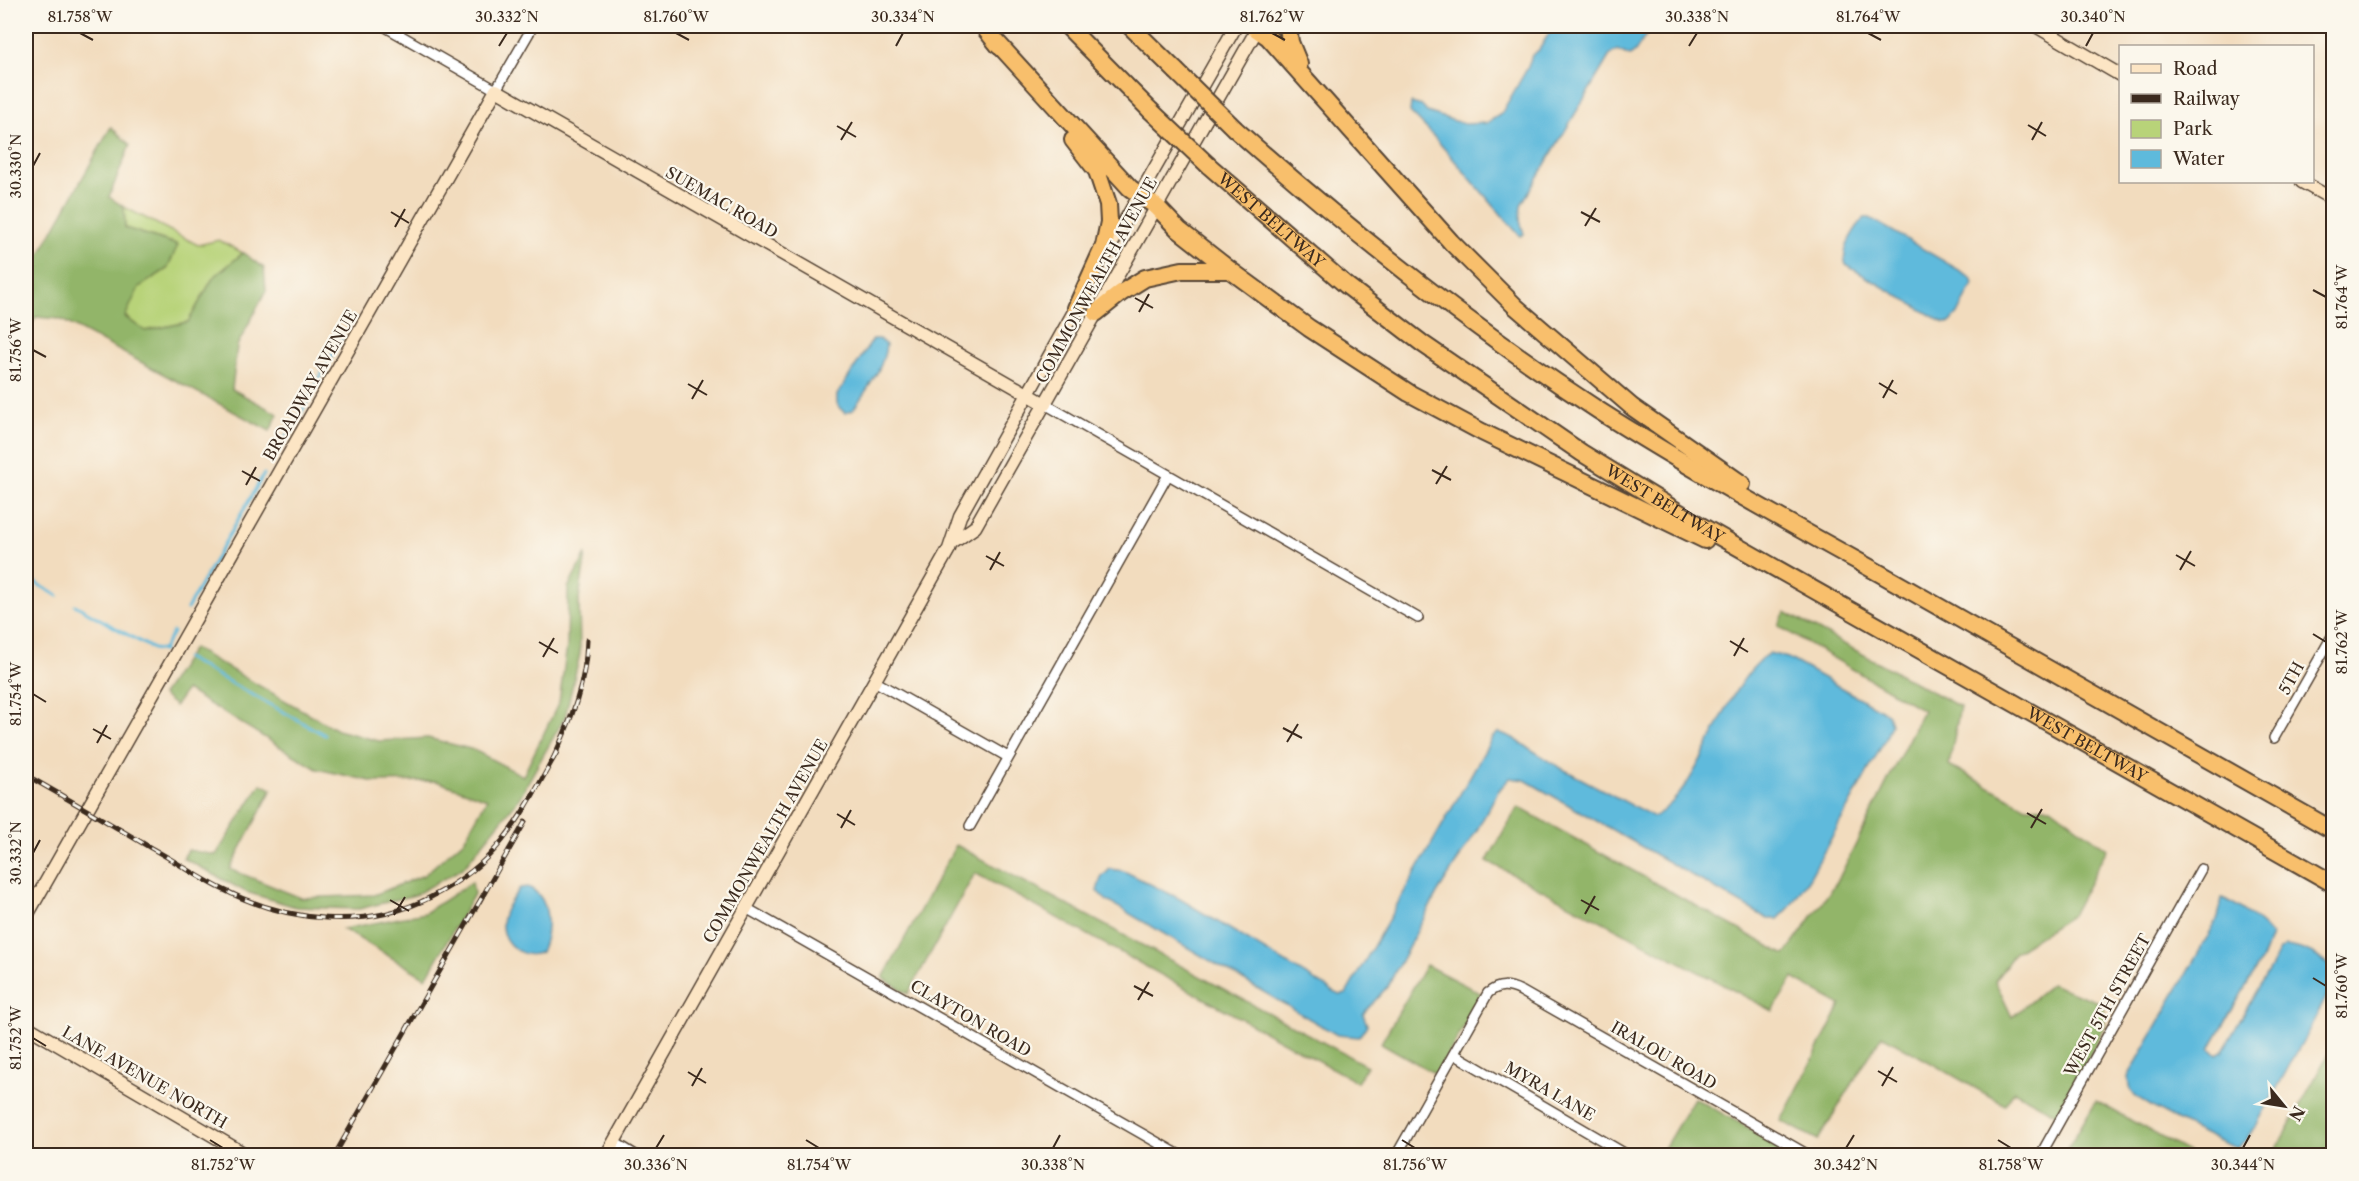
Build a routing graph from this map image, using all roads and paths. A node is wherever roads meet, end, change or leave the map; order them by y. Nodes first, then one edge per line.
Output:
1 (384, 26) edge
2 (533, 26) edge
3 (1067, 26) edge
4 (1130, 26) edge
5 (1236, 26) edge
6 (1288, 26) edge
7 (2036, 26) edge
8 (1256, 27) edge
9 (988, 32) edge
10 (2119, 74) edge
11 (1304, 76) junction
12 (496, 90) junction
13 (2304, 183) edge
14 (1139, 194) junction
15 (2334, 200) edge
16 (1156, 207) junction
17 (1230, 270) junction
18 (1076, 308) junction
19 (1096, 313) junction
20 (1028, 394) junction
21 (1045, 404) junction
22 (1168, 475) junction
23 (952, 543) junction
24 (1824, 543) junction
25 (1832, 601) junction
26 (1418, 618) dead end
27 (2334, 633) edge
28 (876, 682) junction
29 (2274, 738) dead end
30 (1008, 757) junction
31 (970, 826) dead end
32 (2334, 831) edge
33 (2201, 869) dead end
34 (2334, 884) edge
35 (746, 908) junction
36 (26, 917) edge
37 (26, 1026) edge
38 (1454, 1054) junction
39 (614, 1142) junction
40 (248, 1155) edge
41 (606, 1155) edge
42 (638, 1155) edge
43 (1181, 1155) edge
44 (1396, 1155) edge
45 (1629, 1155) edge
46 (1810, 1155) edge
47 (2040, 1155) edge

1 - 12 street, SUEMAC ROAD
2 - 12 street, BROADWAY AVENUE
3 - 25 highway, WEST BELTWAY, bridge
4 - 24 highway, bridge
5 - 14 main road, COMMONWEALTH AVENUE
6 - 11 highway
7 - 10 main road
8 - 11 highway
8 - 16 main road, COMMONWEALTH AVENUE
9 - 14 highway
9 - 18 highway
11 - 24 highway
12 - 20 main road, SUEMAC ROAD
12 - 36 main road, BROADWAY AVENUE
13 - 15 main road
14 - 16 highway
14 - 18 main road, COMMONWEALTH AVENUE
16 - 17 highway
16 - 19 main road, COMMONWEALTH AVENUE
17 - 19 highway
17 - 25 highway
18 - 20 main road, COMMONWEALTH AVENUE
19 - 21 main road, COMMONWEALTH AVENUE
20 - 21 main road, SUEMAC ROAD
20 - 23 main road, COMMONWEALTH AVENUE
21 - 22 street
21 - 23 main road, COMMONWEALTH AVENUE
22 - 26 street
22 - 30 street
23 - 28 main road, COMMONWEALTH AVENUE
24 - 32 highway
25 - 34 highway, WEST BELTWAY
27 - 29 street, 5TH
28 - 30 street
28 - 35 main road, COMMONWEALTH AVENUE
30 - 31 street
33 - 47 street, WEST 5TH STREET
35 - 39 main road, COMMONWEALTH AVENUE
35 - 43 street, CLAYTON ROAD
37 - 40 main road, LANE AVENUE NORTH
38 - 44 street
38 - 45 street, MYRA LANE
38 - 46 street, IRALOU ROAD
39 - 41 main road, COMMONWEALTH AVENUE
39 - 42 street

